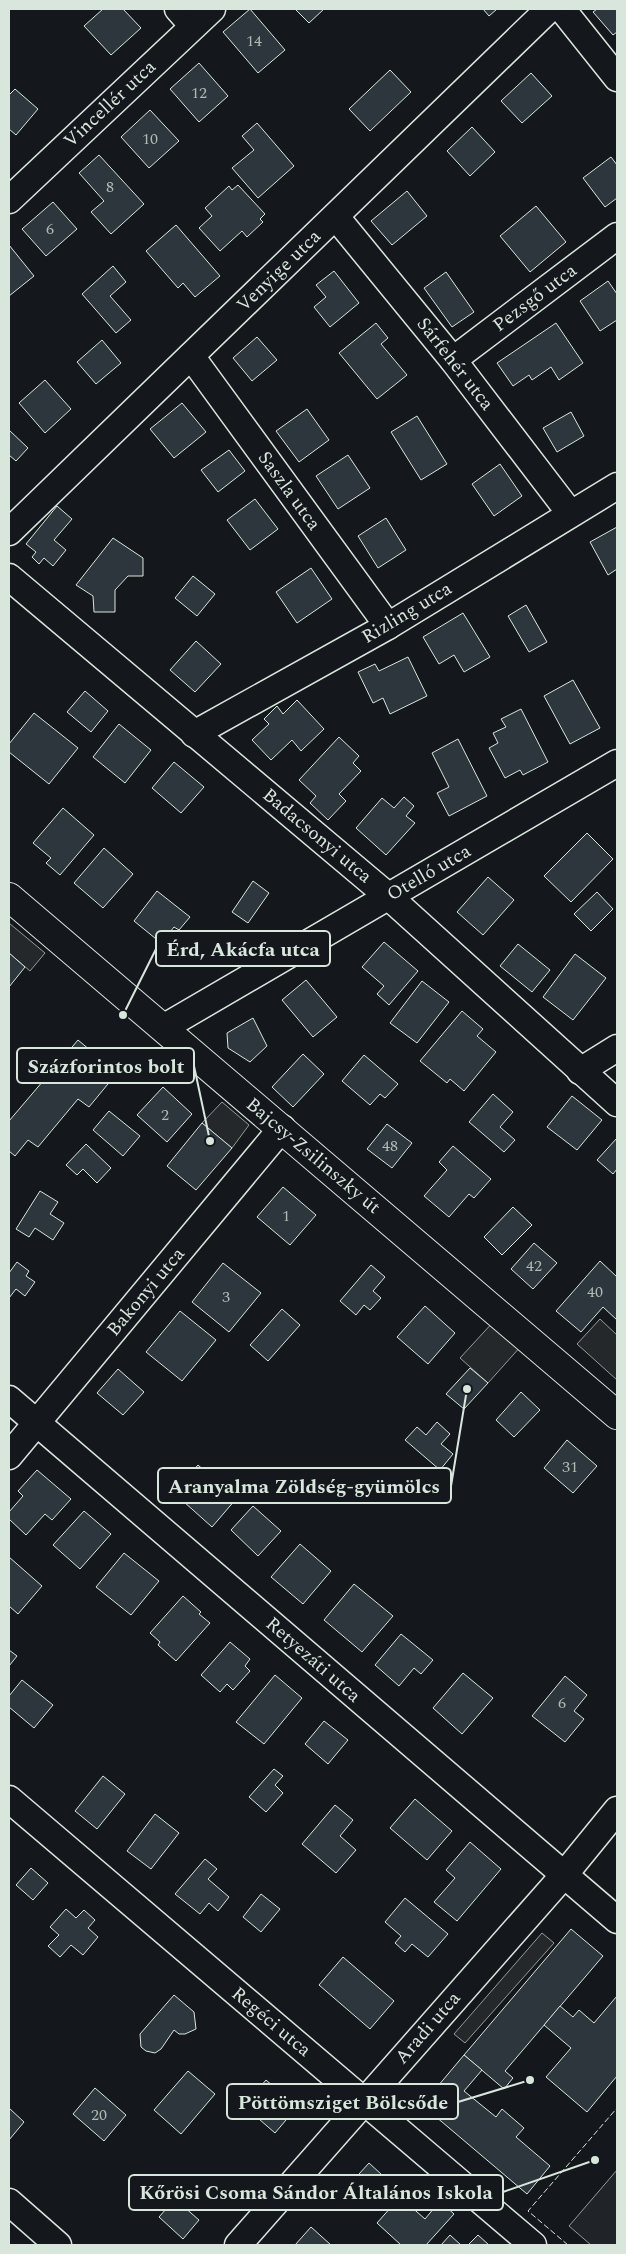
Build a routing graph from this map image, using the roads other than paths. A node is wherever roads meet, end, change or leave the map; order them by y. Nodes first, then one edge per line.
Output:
1 (212, 9) edge
2 (549, 9) edge
3 (562, 9) edge
4 (185, 18) edge
5 (617, 78) edge
6 (13, 189) edge
7 (336, 217) junction
8 (617, 236) edge
9 (191, 356) junction
10 (453, 360) junction
11 (617, 486) edge
12 (570, 513) junction
13 (9, 532) edge
14 (9, 578) edge
15 (388, 626) junction
16 (194, 734) junction
17 (617, 763) edge
18 (388, 896) junction
19 (9, 897) edge
20 (163, 1028) junction
21 (617, 1048) edge
22 (580, 1071) junction
23 (617, 1103) edge
24 (282, 1128) junction
25 (9, 1399) edge
26 (617, 1415) edge
27 (37, 1423) junction
28 (9, 1456) edge
29 (9, 1799) edge
30 (617, 1810) edge
31 (564, 1875) junction
32 (617, 1920) edge
33 (364, 2101) junction
34 (9, 2202) edge
35 (58, 2245) edge
36 (238, 2245) edge
37 (533, 2245) edge

1 - 4 street, Vincellér utca
2 - 7 street, Venyige utca
3 - 5 street
4 - 6 street, Vincellér utca
7 - 9 street, Venyige utca
7 - 10 street, Sárfehér utca
8 - 10 street, Pezsgő utca
9 - 13 street, Venyige utca
9 - 15 street, Saszla utca
10 - 12 street, Sárfehér utca
11 - 12 street, Rizling utca
12 - 15 street, Rizling utca
14 - 16 street, Badacsonyi utca
15 - 16 street, Rizling utca
16 - 18 street, Badacsonyi utca
17 - 18 street, Otelló utca
18 - 20 street, Otelló utca
18 - 22 street, Badacsonyi utca
19 - 20 main road, Bajcsy-Zsilinszky út
20 - 24 main road, Bajcsy-Zsilinszky út
21 - 22 street
22 - 23 street, Badacsonyi utca
24 - 26 main road, Bajcsy-Zsilinszky út
24 - 27 street, Bakonyi utca
25 - 27 street, Retyezáti utca
27 - 28 street, Bakonyi utca
27 - 31 street, Retyezáti utca
29 - 33 street, Regéci utca
30 - 31 street, Aradi utca
31 - 32 street, Retyezáti utca
31 - 33 street, Aradi utca
33 - 36 street, Aradi utca
33 - 37 street, Regéci utca
34 - 35 street

